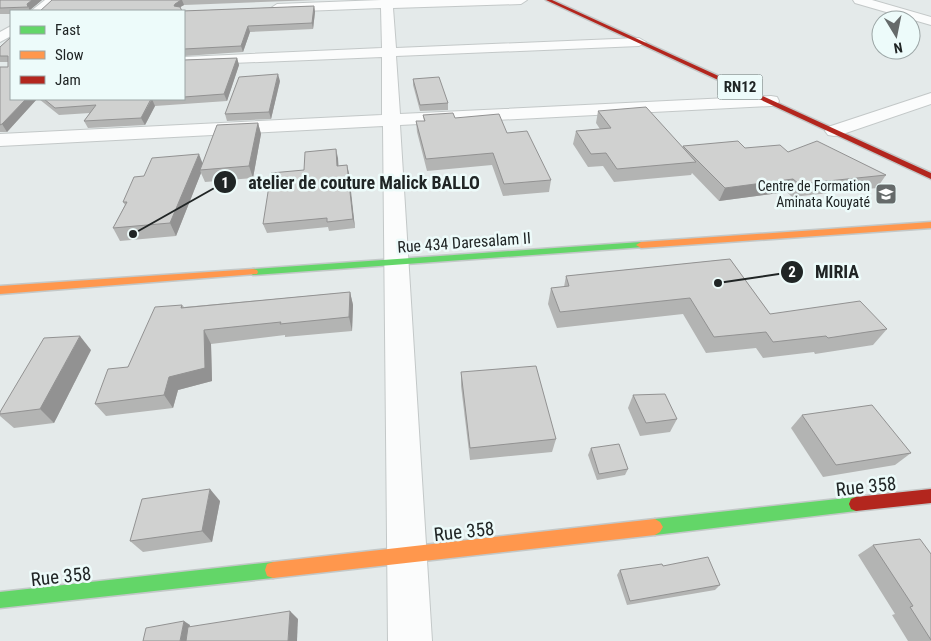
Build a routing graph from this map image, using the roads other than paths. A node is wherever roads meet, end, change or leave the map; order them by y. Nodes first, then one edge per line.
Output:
1 (52, 0) edge
2 (521, 0) edge
3 (548, 0) edge
4 (859, 0) edge
5 (388, 2) edge
6 (261, 9) edge
7 (38, 10) edge
8 (931, 21) edge
9 (638, 42) junction
10 (389, 52) junction
11 (185, 60) edge
12 (931, 98) edge
13 (771, 102) junction
14 (392, 120) junction
15 (834, 131) junction
16 (0, 140) edge
17 (931, 176) edge
18 (931, 225) edge
19 (396, 263) junction
20 (0, 290) edge
21 (931, 496) edge
22 (407, 555) junction
23 (0, 600) edge
24 (410, 641) edge

1 - 7 street
2 - 5 street
3 - 9 street, RN12
4 - 8 street
5 - 6 street
5 - 10 street
9 - 10 street
9 - 13 street, RN12
10 - 11 street
10 - 14 street
12 - 15 street
13 - 14 street
13 - 15 street, RN12
14 - 16 street
14 - 19 street
15 - 17 street, RN12
18 - 19 street, Rue 434 Daresalam II
19 - 20 street, Rue 434 Daresalam II
19 - 22 street
21 - 22 street, Rue 358
22 - 23 street, Rue 358
22 - 24 street

